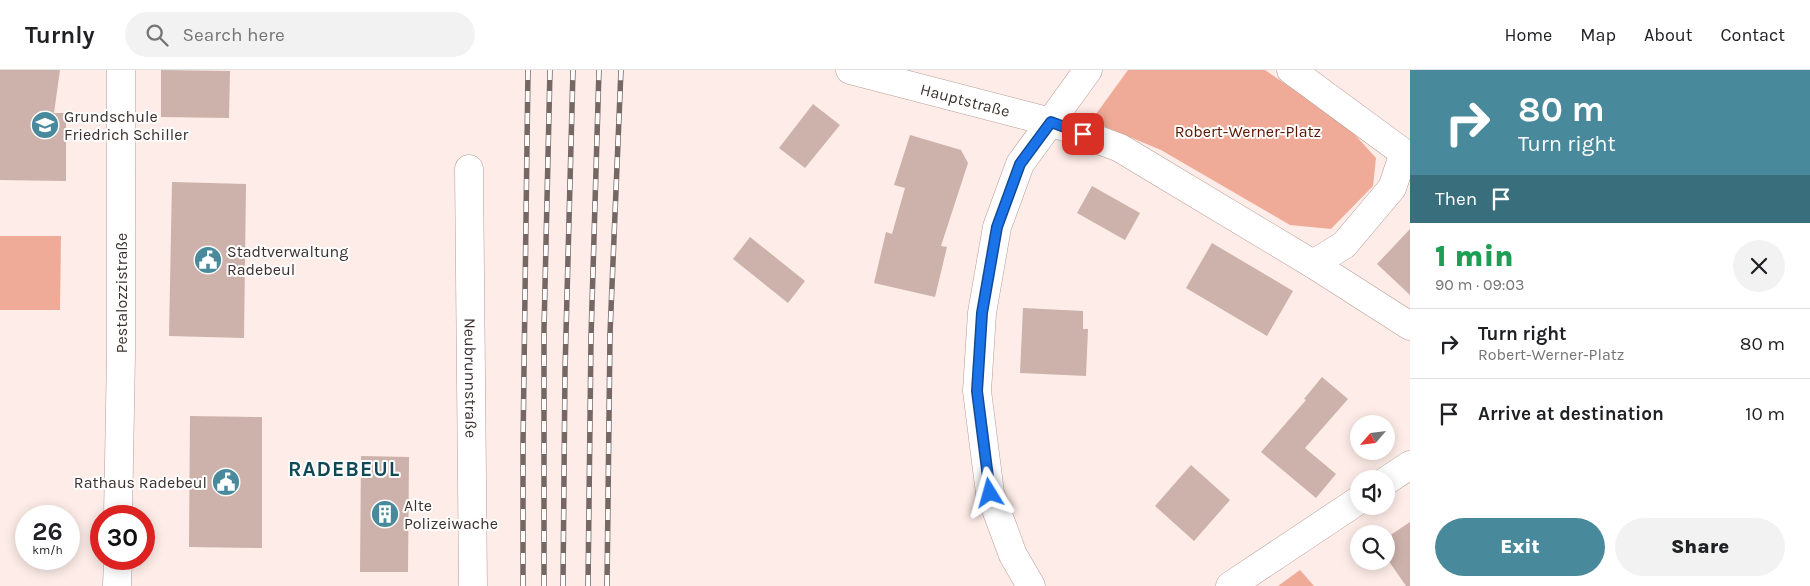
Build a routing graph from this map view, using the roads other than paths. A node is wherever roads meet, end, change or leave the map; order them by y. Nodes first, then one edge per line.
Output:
1 (121, 70) edge
2 (850, 70) edge
3 (1088, 70) edge
4 (1291, 70) edge
5 (1051, 122) junction
6 (1407, 156) edge
7 (469, 169) dead end
8 (1313, 264) junction
9 (1410, 326) edge
10 (1410, 465) edge
11 (1395, 475) edge
12 (118, 505) edge
13 (1350, 506) edge
14 (118, 570) edge
15 (117, 586) edge
16 (473, 586) edge
17 (1031, 586) edge
18 (1230, 586) edge

1 - 12 street, Pestalozzistraße
2 - 5 street, Hauptstraße
3 - 5 street
4 - 6 street
5 - 8 street
5 - 17 street
6 - 8 street
7 - 16 street, Neubrunnstraße
8 - 9 street
10 - 11 street
13 - 18 street
14 - 15 street

